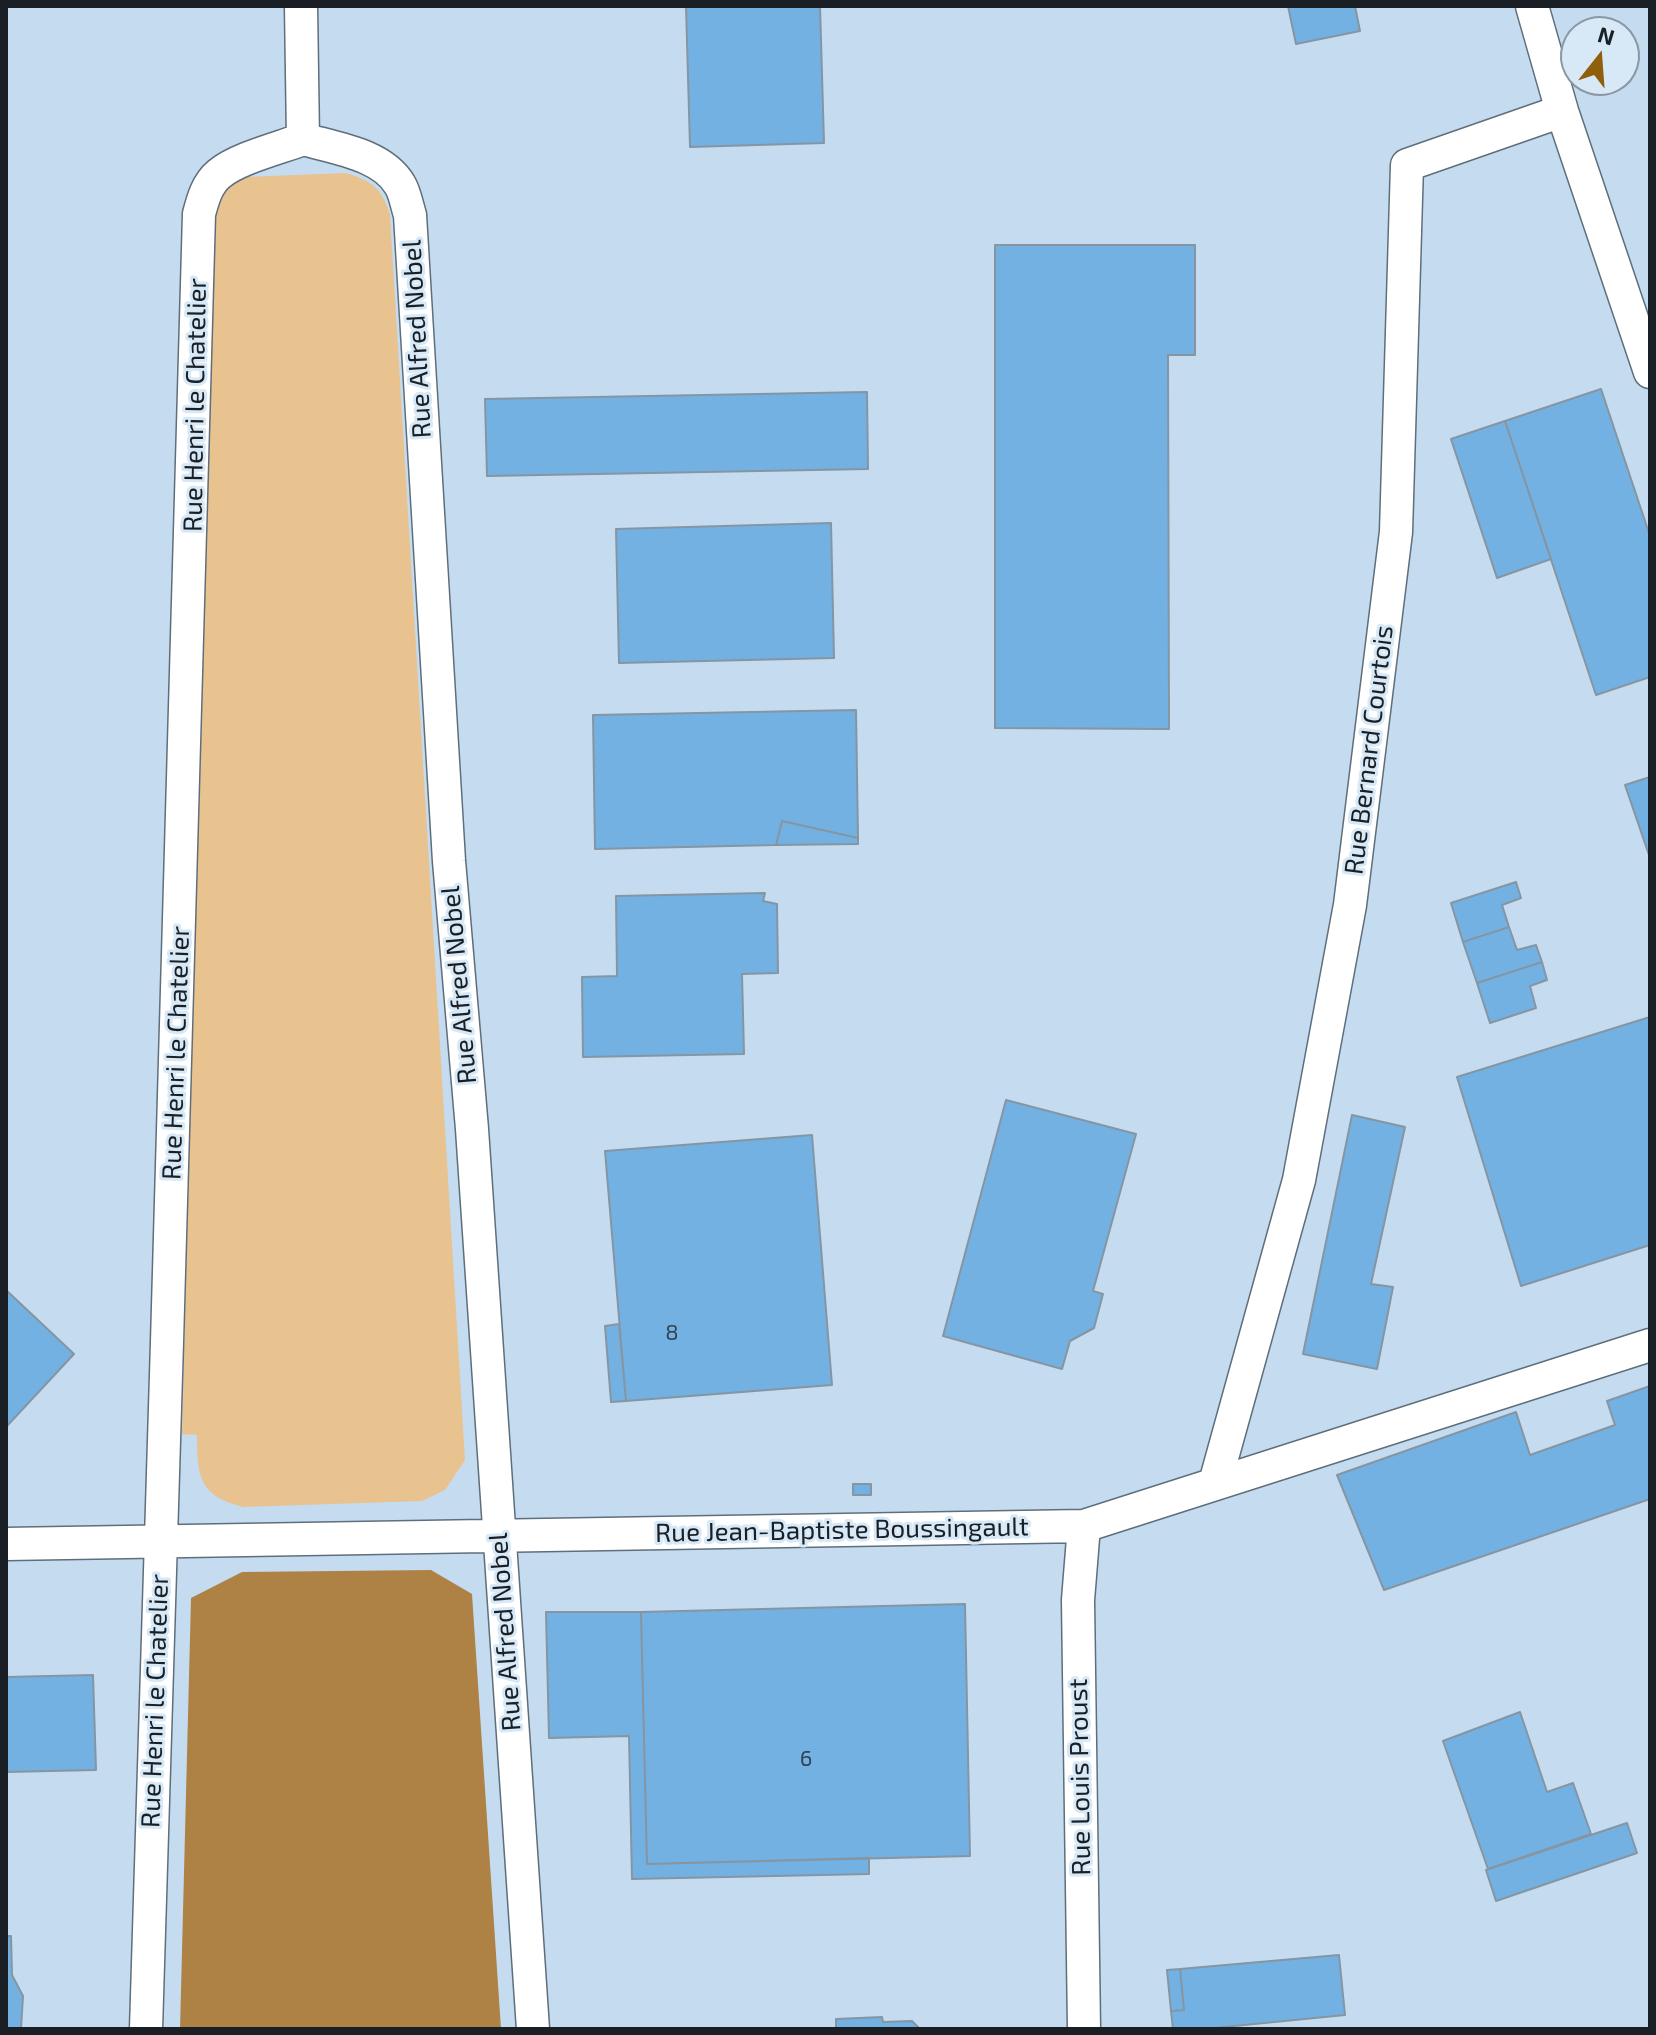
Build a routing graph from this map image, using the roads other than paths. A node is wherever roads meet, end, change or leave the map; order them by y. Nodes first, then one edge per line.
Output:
1 (301, 6) edge
2 (1532, 6) edge
3 (1562, 111) junction
4 (303, 139) junction
5 (1650, 372) edge
6 (1650, 1345) edge
7 (1215, 1483) junction
8 (1084, 1526) junction
9 (498, 1536) junction
10 (160, 1542) junction
11 (6, 1544) edge
12 (146, 2029) edge
13 (533, 2029) edge
14 (1084, 2029) edge

1 - 4 street
2 - 3 street
3 - 5 street
3 - 7 street, Rue Bernard Courtois
4 - 9 street, Rue Alfred Nobel
4 - 10 street, Rue Henri le Chatelier
6 - 7 street, Rue Jean-Baptiste Boussingault
7 - 8 street, Rue Jean-Baptiste Boussingault
8 - 9 street, Rue Jean-Baptiste Boussingault
8 - 14 street, Rue Louis Proust
9 - 10 street, Rue Jean-Baptiste Boussingault
9 - 13 street, Rue Alfred Nobel
10 - 11 street, Rue Jean-Baptiste Boussingault
10 - 12 street, Rue Henri le Chatelier

